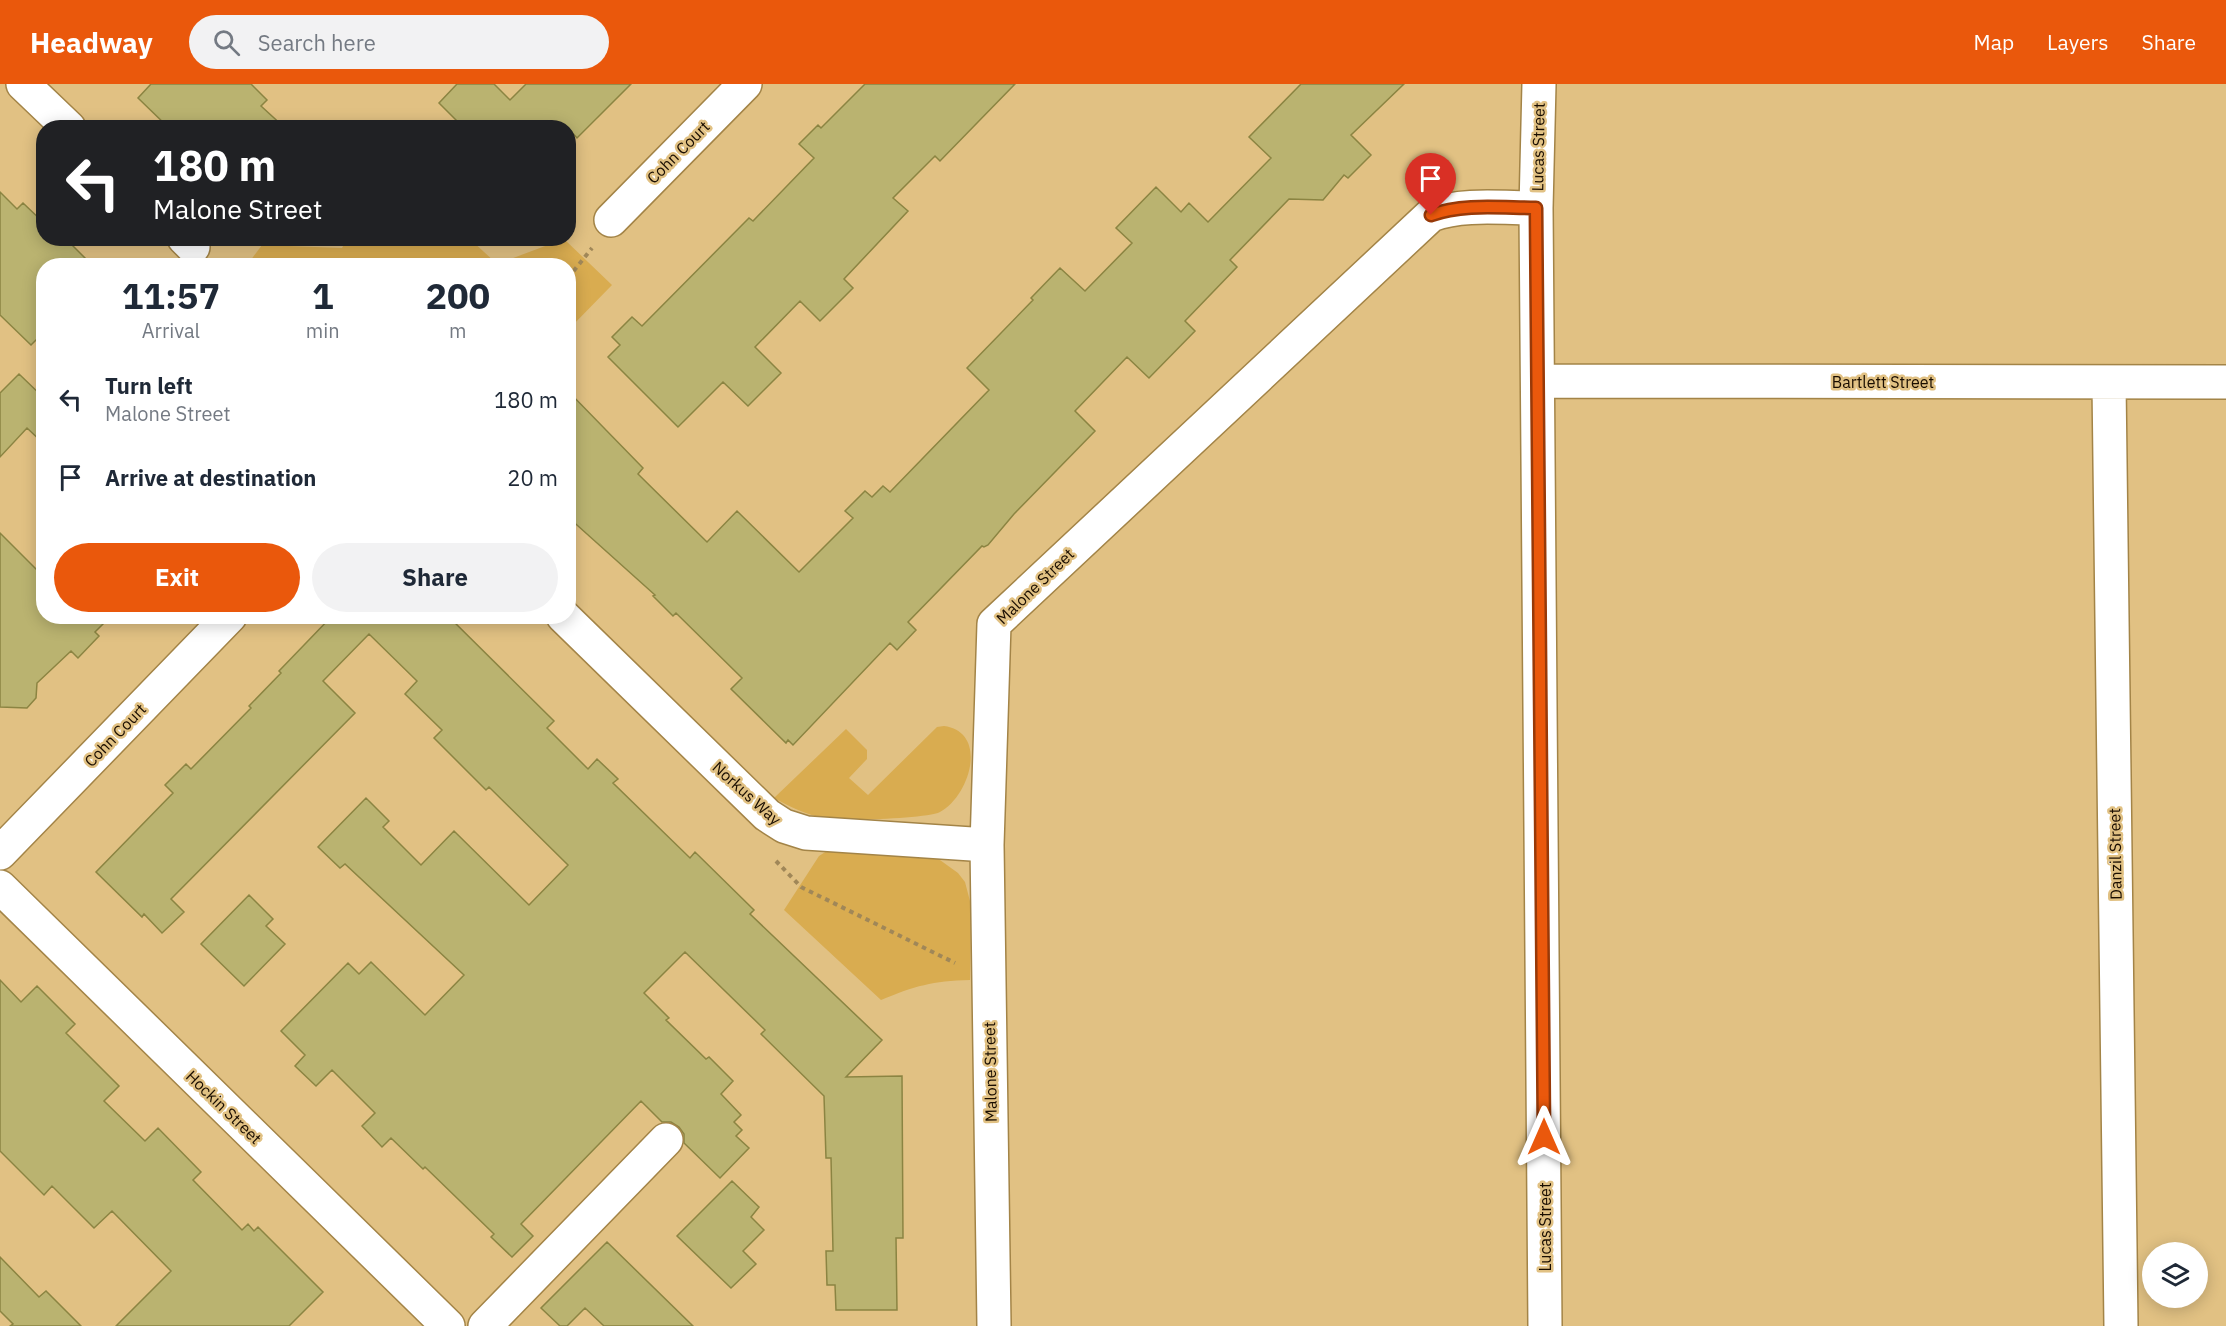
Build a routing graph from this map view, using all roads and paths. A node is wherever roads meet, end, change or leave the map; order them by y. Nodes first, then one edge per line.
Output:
1 (23, 84) edge
2 (745, 84) edge
3 (1539, 84) edge
4 (61, 120) edge
5 (1536, 208) junction
6 (611, 220) dead end
7 (1539, 381) junction
8 (2226, 381) edge
9 (2109, 383) junction
10 (222, 624) edge
11 (571, 624) edge
12 (987, 845) junction
13 (0, 853) edge
14 (0, 887) edge
15 (666, 1140) dead end
16 (448, 1326) edge
17 (484, 1326) edge
18 (994, 1326) edge
19 (1545, 1326) edge
20 (2121, 1326) edge

1 - 4 street
2 - 6 street, Cohn Court
3 - 5 street, Lucas Street
5 - 7 street, Lucas Street
5 - 12 street, Malone Street
7 - 9 street, Bartlett Street
7 - 19 street, Lucas Street
8 - 9 street, Bartlett Street
9 - 20 street, Danzil Street
10 - 13 street, Cohn Court
11 - 12 street, Norkus Way
12 - 18 street, Malone Street
14 - 16 street, Hockin Street
15 - 17 street

